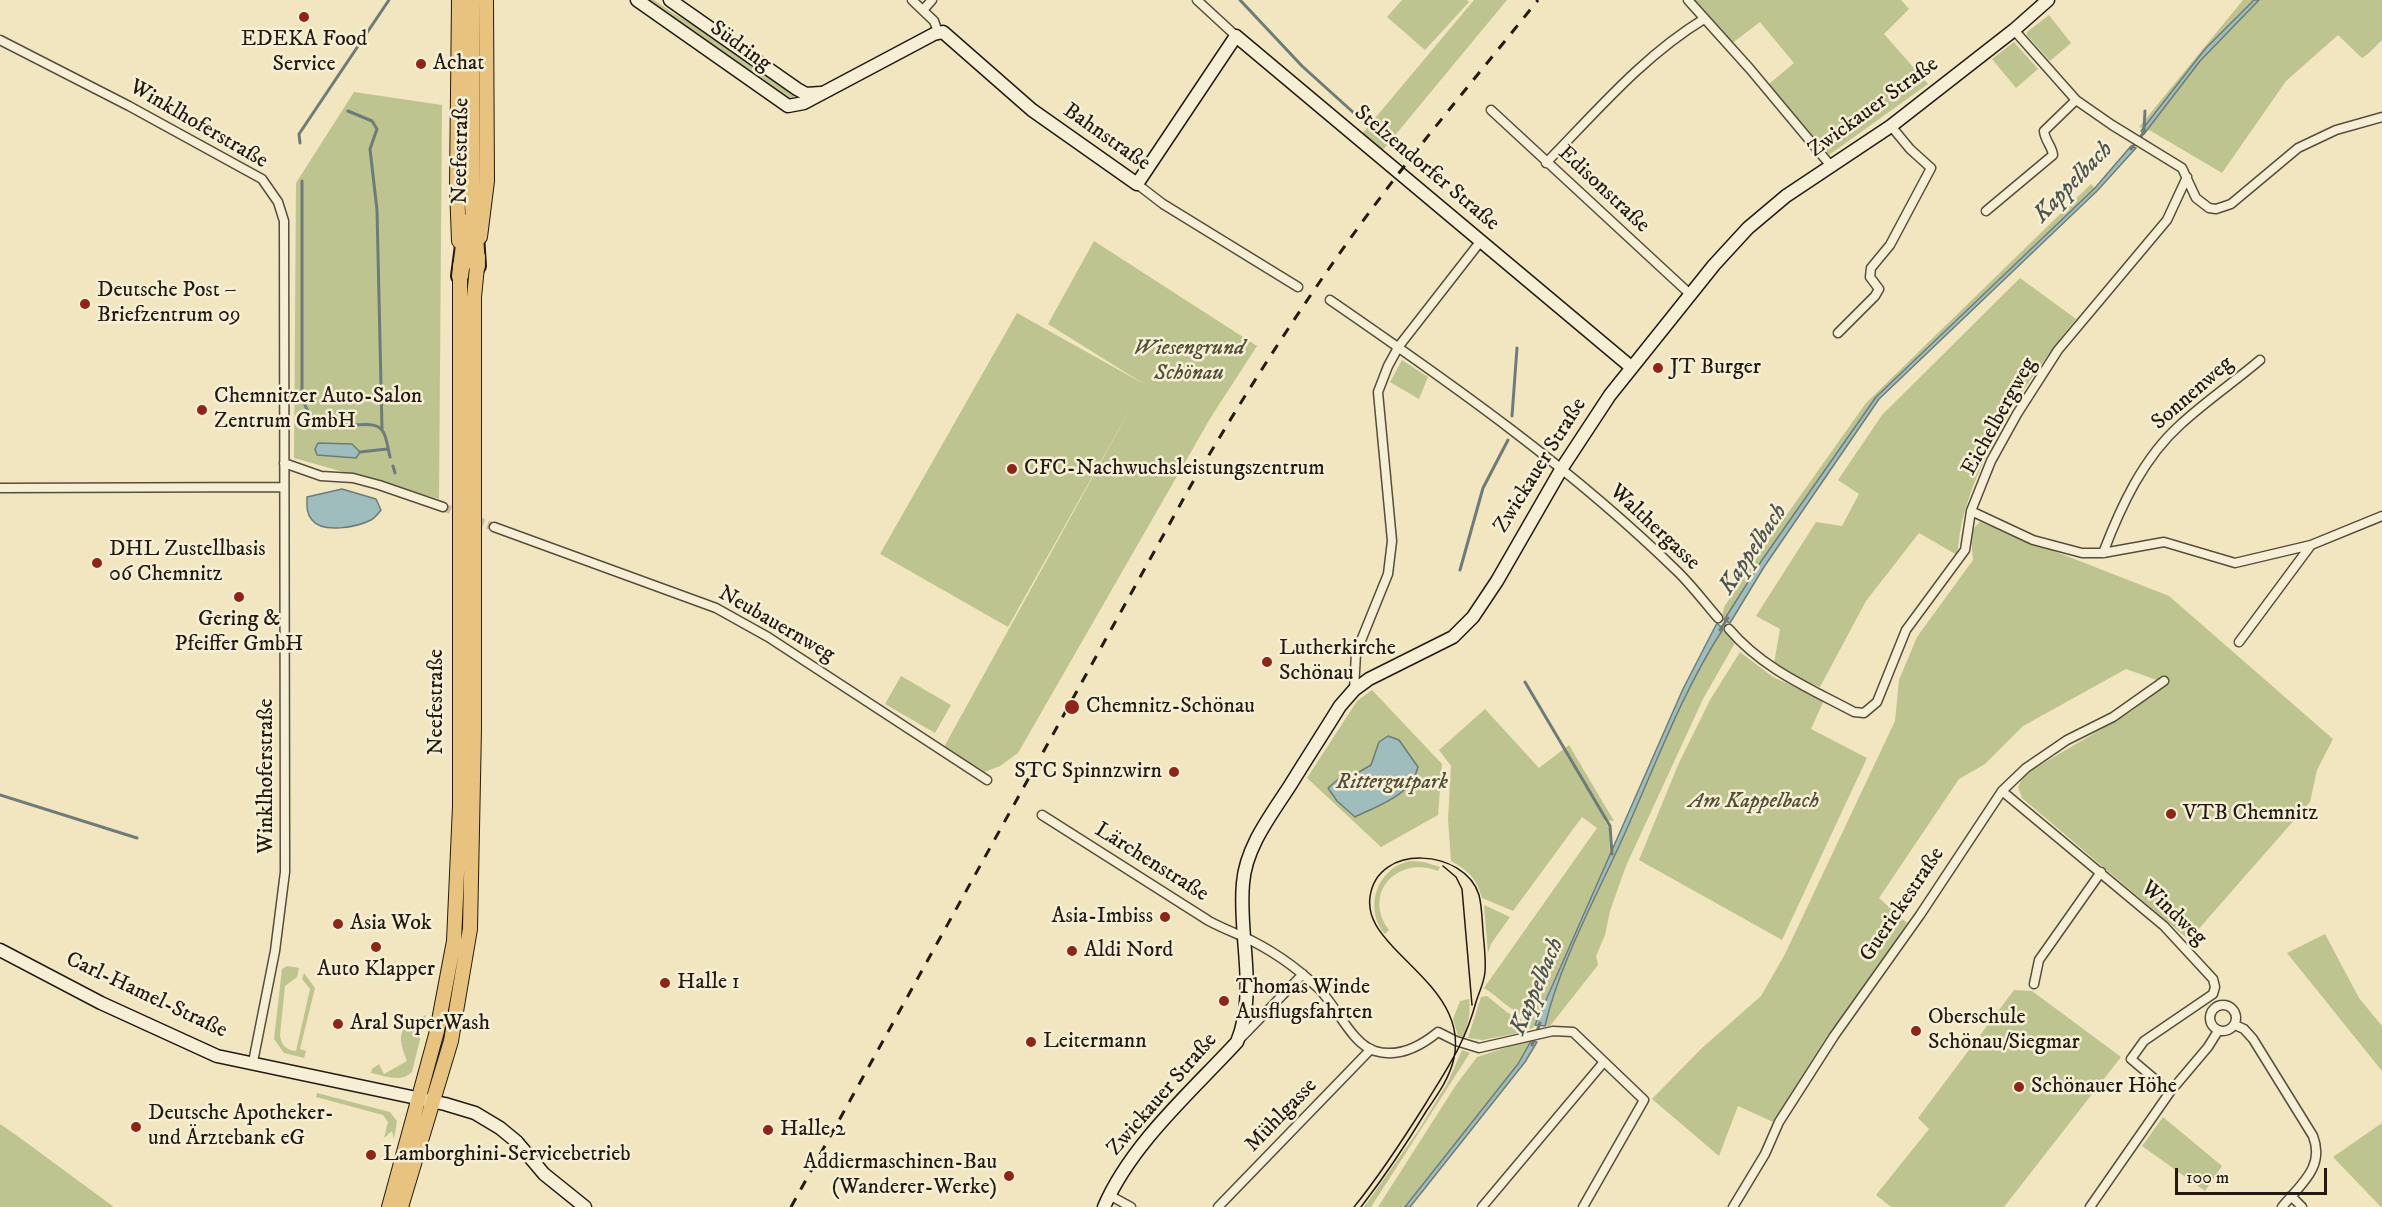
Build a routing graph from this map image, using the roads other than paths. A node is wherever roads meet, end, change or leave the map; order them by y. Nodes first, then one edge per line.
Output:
1 (459, 0) edge
2 (471, 0) edge
3 (486, 0) edge
4 (637, 0) edge
5 (670, 0) edge
6 (912, 0) edge
7 (932, 0) edge
8 (1197, 0) edge
9 (1688, 0) edge
10 (2048, 0) edge
11 (923, 10) junction
12 (1704, 19) junction
13 (2014, 30) junction
14 (938, 32) junction
15 (1236, 36) junction
16 (0, 40) edge
17 (822, 93) junction
18 (2076, 100) junction
19 (1491, 110) dead end
20 (2382, 117) edge
21 (1891, 126) junction
22 (1546, 163) junction
23 (1831, 166) junction
24 (2187, 177) junction
25 (1137, 184) junction
26 (472, 189) junction
27 (1986, 211) dead end
28 (1480, 242) junction
29 (477, 266) junction
30 (460, 276) junction
31 (1298, 287) dead end
32 (1691, 295) junction
33 (1330, 300) dead end
34 (1838, 333) dead end
35 (1399, 346) junction
36 (2260, 360) dead end
37 (1631, 367) junction
38 (284, 463) junction
39 (1562, 468) junction
40 (283, 487) junction
41 (0, 488) edge
42 (443, 507) tunnel mouth
43 (1971, 511) junction
44 (2382, 516) edge
45 (494, 526) tunnel mouth
46 (2311, 545) junction
47 (2103, 553) junction
48 (1718, 618) dead end
49 (1729, 629) dead end
50 (2239, 642) dead end
51 (2164, 681) dead end
52 (1354, 690) junction
53 (987, 780) dead end
54 (2002, 791) junction
55 (1042, 815) dead end
56 (2101, 872) junction
57 (1244, 936) junction
58 (0, 950) edge
59 (1303, 974) junction
60 (2034, 984) dead end
61 (2235, 1025) junction
62 (2218, 1031) junction
63 (1237, 1042) junction
64 (1371, 1049) junction
65 (253, 1062) junction
66 (1603, 1063) junction
67 (2170, 1092) junction
68 (419, 1099) junction
69 (433, 1102) junction
70 (2291, 1196) junction
71 (1107, 1201) edge
72 (579, 1205) edge
73 (389, 1207) edge
74 (401, 1207) edge
75 (1131, 1207) edge
76 (1218, 1207) edge
77 (1482, 1207) edge
78 (1583, 1207) edge
79 (1733, 1207) edge
80 (2090, 1207) edge
81 (2282, 1207) edge
82 (2302, 1207) edge

1 - 30 main road
2 - 26 highway, Neefestraße
3 - 29 main road, Neefestraße
4 - 17 main road, Südring
5 - 17 main road, Südring
6 - 11 street, Bahnstraße
7 - 11 street
8 - 15 street, Stelzendorfer Straße
9 - 12 street
10 - 13 main road, Zwickauer Straße
11 - 14 street, Bahnstraße
12 - 22 street
12 - 23 street
13 - 18 street
13 - 21 main road, Zwickauer Straße
14 - 17 main road, Südring
14 - 25 main road, Bahnstraße
15 - 25 main road
15 - 28 main road, Stelzendorfer Straße
16 - 38 street, Winklhoferstraße
18 - 24 street
18 - 27 street
19 - 22 street, Edisonstraße
20 - 24 street
21 - 23 main road, Zwickauer Straße
21 - 34 street
22 - 32 street, Edisonstraße
23 - 32 main road, Zwickauer Straße
24 - 43 street, Eichelbergweg
25 - 31 street, Bahnstraße
26 - 29 highway, Neefestraße
26 - 30 highway, Neefestraße
28 - 35 street
28 - 37 main road, Stelzendorfer Straße
29 - 69 main road, Neefestraße
30 - 68 main road, Neefestraße
32 - 37 main road, Zwickauer Straße
33 - 35 street
35 - 39 street
35 - 52 street
36 - 47 street, Sonnenweg
37 - 39 main road, Zwickauer Straße
38 - 40 street, Winklhoferstraße
38 - 42 street
39 - 48 street, Walthergasse
39 - 52 main road, Zwickauer Straße
40 - 41 street
40 - 65 street, Winklhoferstraße
43 - 47 street
43 - 49 street, Eichelbergweg
44 - 46 street
45 - 53 street, Neubauernweg
46 - 47 street
46 - 50 street
51 - 54 street, Guerickestraße
52 - 57 main road, Zwickauer Straße
54 - 56 street, Windweg
54 - 79 street, Guerickestraße
55 - 57 street, Lärchenstraße
56 - 60 street
56 - 67 street, Windweg
57 - 59 street, Lärchenstraße
57 - 63 main road, Zwickauer Straße
58 - 65 main road, Carl-Hamel-Straße
59 - 63 street, Zwickauer Straße
59 - 64 street, Lärchenstraße
61 - 62 street
61 - 62 street
61 - 70 street
62 - 67 street
63 - 71 main road, Zwickauer Straße
64 - 66 street
64 - 76 street, Mühlgasse
65 - 68 main road, Carl-Hamel-Straße
66 - 77 street
66 - 78 street
67 - 80 street
68 - 69 main road, Carl-Hamel-Straße
68 - 73 main road, Neefestraße
69 - 72 main road, Carl-Hamel-Straße
69 - 74 main road, Neefestraße
70 - 81 street
70 - 82 street
71 - 75 street

